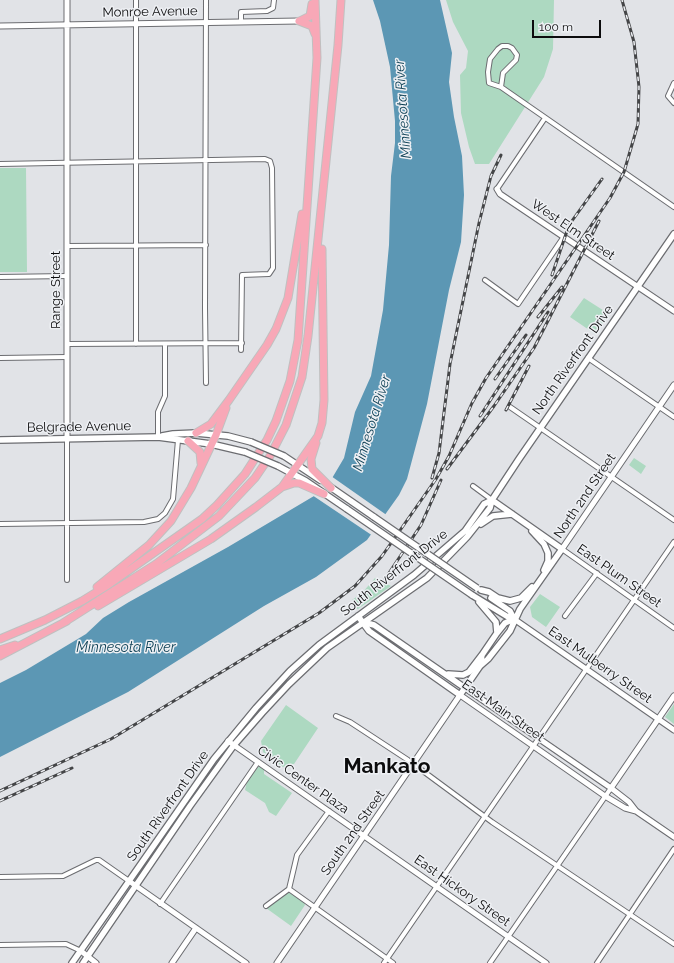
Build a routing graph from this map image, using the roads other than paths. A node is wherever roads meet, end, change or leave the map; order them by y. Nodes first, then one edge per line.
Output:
1 (67, 0) edge
2 (136, 0) edge
3 (206, 0) edge
4 (274, 0) edge
5 (311, 0) edge
6 (315, 0) edge
7 (341, 0) edge
8 (299, 21) junction
9 (206, 22) junction
10 (241, 22) junction
11 (136, 24) junction
12 (67, 25) junction
13 (0, 26) edge
14 (317, 41) junction
15 (674, 83) edge
16 (501, 87) junction
17 (674, 103) edge
18 (545, 118) junction
19 (205, 160) junction
20 (136, 161) junction
21 (67, 163) junction
22 (0, 164) edge
23 (309, 174) junction
24 (497, 189) joint
25 (322, 204) junction
26 (674, 206) edge
27 (674, 234) edge
28 (563, 238) junction
29 (136, 245) junction
30 (206, 245) junction
31 (67, 246) junction
32 (67, 276) junction
33 (0, 277) edge
34 (485, 280) dead end
35 (638, 287) junction
36 (674, 311) edge
37 (206, 343) junction
38 (242, 343) junction
39 (67, 344) junction
40 (136, 344) junction
41 (165, 344) junction
42 (241, 350) dead end
43 (67, 357) junction
44 (0, 358) edge
45 (588, 358) junction
46 (206, 383) dead end
47 (674, 385) edge
48 (229, 400) junction
49 (659, 406) junction
50 (510, 407) dead end
51 (674, 417) edge
52 (540, 428) junction
53 (196, 433) junction
54 (216, 435) junction
55 (318, 436) junction
56 (158, 437) junction
57 (67, 438) junction
58 (0, 440) edge
59 (178, 440) junction
60 (188, 441) junction
61 (211, 444) junction
62 (297, 464) junction
63 (200, 467) junction
64 (291, 473) junction
65 (313, 473) junction
66 (611, 478) junction
67 (305, 483) junction
68 (473, 486) dead end
69 (282, 487) junction
70 (331, 488) joint
71 (324, 494) joint
72 (492, 500) junction
73 (512, 514) junction
74 (674, 520) edge
75 (66, 523) junction
76 (0, 524) edge
77 (527, 524) junction
78 (468, 537) junction
79 (674, 542) edge
80 (562, 549) junction
81 (596, 573) junction
82 (541, 579) junction
83 (67, 580) dead end
84 (479, 589) junction
85 (82, 600) junction
86 (478, 600) junction
87 (634, 600) junction
88 (358, 616) junction
89 (565, 616) dead end
90 (514, 619) junction
91 (363, 622) junction
92 (64, 623) junction
93 (674, 628) edge
94 (497, 634) junction
95 (0, 639) edge
96 (27, 642) junction
97 (0, 650) edge
98 (482, 655) junction
99 (0, 656) edge
100 (480, 666) junction
101 (587, 668) junction
102 (443, 673) junction
103 (465, 688) junction
104 (460, 695) junction
105 (674, 696) edge
106 (336, 716) dead end
107 (658, 719) junction
108 (674, 730) edge
109 (538, 739) junction
110 (228, 741) junction
111 (234, 745) junction
112 (533, 746) junction
113 (258, 762) junction
114 (414, 765) junction
115 (611, 788) junction
116 (605, 796) junction
117 (329, 811) junction
118 (636, 811) junction
119 (486, 818) junction
120 (365, 836) junction
121 (674, 837) edge
122 (674, 849) edge
123 (557, 865) junction
124 (0, 877) edge
125 (129, 881) junction
126 (136, 887) junction
127 (437, 888) junction
128 (289, 889) junction
129 (160, 904) junction
130 (266, 906) dead end
131 (316, 906) junction
132 (630, 915) junction
133 (196, 928) junction
134 (508, 936) junction
135 (674, 944) edge
136 (0, 945) edge
137 (81, 951) junction
138 (88, 956) junction
139 (386, 961) edge
140 (72, 963) edge
141 (83, 963) edge
142 (96, 963) edge
143 (172, 963) edge
144 (246, 963) edge
145 (277, 963) edge
146 (393, 963) edge
147 (490, 963) edge
148 (546, 963) edge
149 (596, 963) edge

1 - 12 street, Range Street
2 - 11 street
3 - 9 street
4 - 10 street
5 - 8 highway
6 - 14 highway
7 - 25 highway
8 - 10 street, Monroe Avenue
8 - 14 highway
9 - 10 street, Monroe Avenue
9 - 11 street, Monroe Avenue
9 - 19 street
11 - 12 street, Monroe Avenue
11 - 20 street
12 - 13 street, Monroe Avenue
12 - 21 street, Range Street
14 - 23 highway
15 - 17 street
16 - 16 street
16 - 18 street
18 - 24 street
18 - 26 street
19 - 20 street
19 - 30 street
19 - 38 street
20 - 21 street
20 - 29 street
21 - 22 street
21 - 31 street, Range Street
23 - 48 highway
23 - 85 highway
24 - 28 street, West Elm Street
25 - 55 highway
25 - 92 highway
27 - 35 main road, North Riverfront Drive
28 - 34 street
28 - 35 street, West Elm Street
29 - 30 street
29 - 31 street
29 - 40 street
30 - 37 street
31 - 32 street, Range Street
32 - 33 street
32 - 39 street, Range Street
35 - 36 street, West Elm Street
35 - 45 main road, North Riverfront Drive
37 - 38 street
37 - 41 street
37 - 46 street
38 - 42 street
39 - 40 street
39 - 43 street, Range Street
40 - 41 street
41 - 56 street
43 - 44 street
43 - 57 street, Range Street
45 - 49 street
45 - 52 main road, North Riverfront Drive
47 - 49 street, North 2nd Street
48 - 53 highway
48 - 54 highway
49 - 51 street
49 - 66 street, North 2nd Street
50 - 52 street
52 - 66 street
52 - 72 main road, North Riverfront Drive
53 - 54 main road, Belgrade Avenue
53 - 56 main road, Belgrade Avenue
54 - 61 highway
54 - 62 main road, Belgrade Avenue, bridge
55 - 62 highway
55 - 65 highway
56 - 57 main road, Belgrade Avenue
56 - 59 main road, Belgrade Avenue
57 - 58 main road, Belgrade Avenue
57 - 75 street, Range Street
59 - 60 main road, Belgrade Avenue
59 - 75 street
60 - 61 main road, Belgrade Avenue
60 - 63 highway
61 - 63 highway
61 - 64 main road, Belgrade Avenue, bridge
62 - 64 highway
62 - 65 main road, Belgrade Avenue
63 - 85 highway
64 - 67 main road, Belgrade Avenue
64 - 69 highway
65 - 70 highway
66 - 74 street
66 - 80 street, North 2nd Street
67 - 69 highway
67 - 71 highway
68 - 72 street
69 - 92 highway
70 - 84 main road, bridge
71 - 86 main road, bridge
72 - 73 main road, East Plum Street
72 - 78 main road, South Riverfront Drive
72 - 88 main road, South Riverfront Drive
73 - 77 main road, East Plum Street
73 - 78 main road
75 - 76 street
75 - 83 street, Range Street
77 - 80 main road, East Plum Street
77 - 82 main road
78 - 91 main road, South Riverfront Drive
79 - 87 street
80 - 81 street, East Plum Street
80 - 82 main road, North 2nd Street
81 - 87 street, East Plum Street
81 - 89 street
82 - 84 main road
82 - 90 main road, North 2nd Street
84 - 90 main road
85 - 95 highway
86 - 90 main road
86 - 94 main road
87 - 93 street, East Plum Street
87 - 101 street
88 - 91 main road, East Main Street
88 - 110 main road, South Riverfront Drive
90 - 94 main road, North 2nd Street
90 - 100 main road, North 2nd Street
90 - 101 street, East Mulberry Street
91 - 102 main road, East Main Street
91 - 104 main road, East Main Street
91 - 111 main road, South Riverfront Drive
92 - 96 highway
94 - 98 main road, North 2nd Street
96 - 97 highway
96 - 99 highway
98 - 100 main road, North 2nd Street
98 - 102 main road
100 - 103 main road, North 2nd Street
101 - 107 street, East Mulberry Street
101 - 109 street
102 - 103 main road, East Main Street
103 - 104 main road, North 2nd Street
103 - 109 street, East Main Street
104 - 112 street, East Main Street
104 - 114 street, South 2nd Street
105 - 107 street
106 - 114 street
107 - 108 street, East Mulberry Street
107 - 115 street
109 - 112 street
109 - 115 street, East Main Street
110 - 111 street, Civic Center Plaza
110 - 125 main road, South Riverfront Drive
111 - 113 street, Civic Center Plaza
111 - 126 main road, South Riverfront Drive
112 - 116 street, East Main Street
112 - 119 street
113 - 117 street, Civic Center Plaza
113 - 129 street
114 - 119 street
114 - 120 street, South 2nd Street
115 - 116 street
115 - 118 street, East Main Street
116 - 118 street, East Main Street
116 - 123 street
117 - 120 street, Civic Center Plaza
117 - 128 street
118 - 121 street, East Main Street
119 - 123 street
119 - 127 street
120 - 127 street, East Hickory Street
120 - 131 street, South 2nd Street
122 - 132 street
123 - 132 street
123 - 134 street
124 - 125 street
125 - 126 street
125 - 137 main road, South Riverfront Drive
126 - 129 street
126 - 138 main road, South Riverfront Drive
127 - 134 street, East Hickory Street
127 - 139 street
128 - 130 street
128 - 131 street
129 - 133 street
131 - 139 street
131 - 145 street, South 2nd Street
132 - 135 street
132 - 149 street
133 - 143 street
133 - 144 street
134 - 147 street
134 - 148 street, East Hickory Street
136 - 137 street
137 - 138 street
137 - 140 main road, South Riverfront Drive
138 - 141 main road, South Riverfront Drive
138 - 142 street
139 - 146 street

